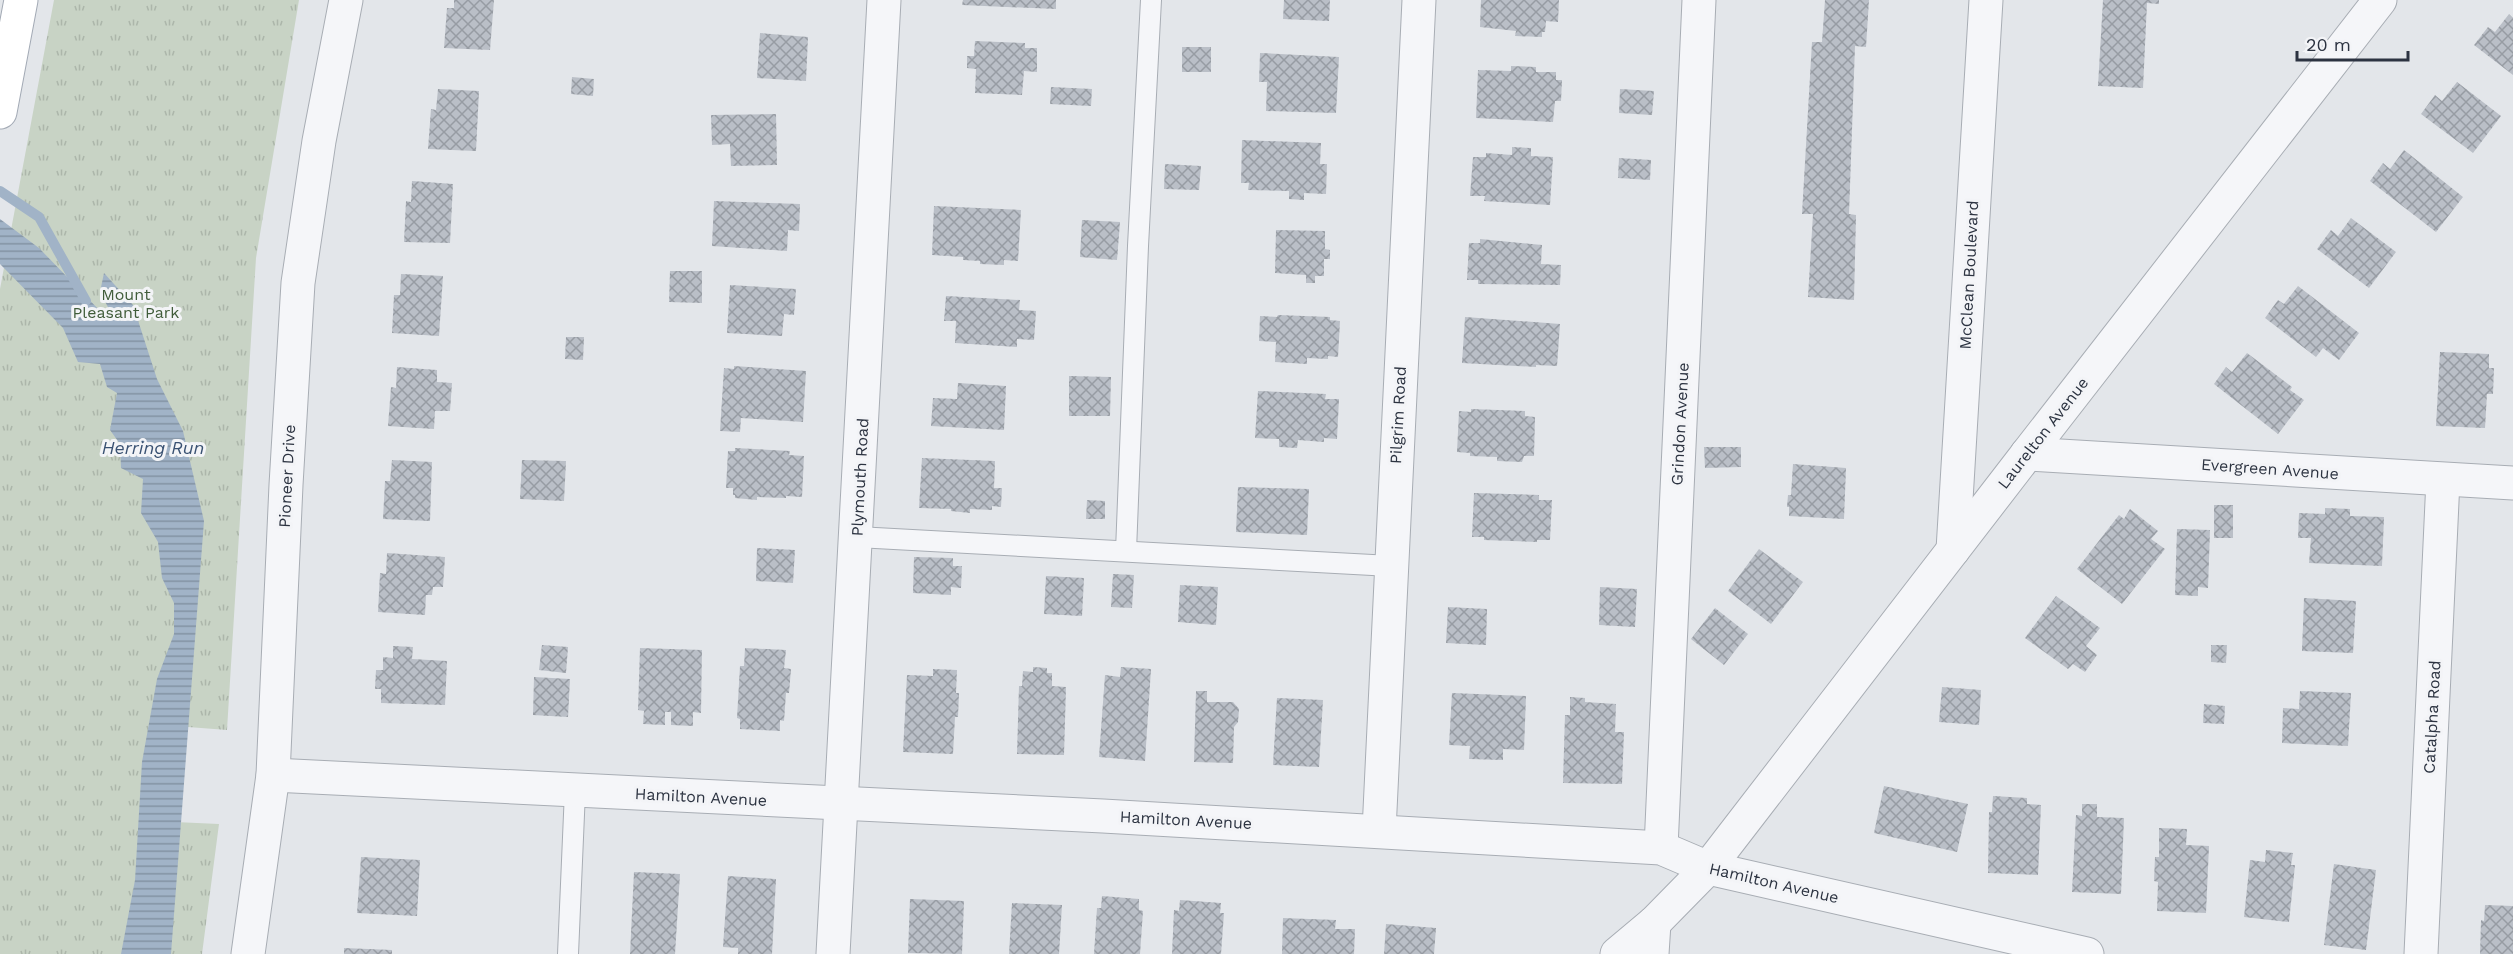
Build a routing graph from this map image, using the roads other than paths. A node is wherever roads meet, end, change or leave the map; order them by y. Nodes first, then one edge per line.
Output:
1 (21, 0) edge
2 (346, 0) edge
3 (884, 0) edge
4 (1151, 0) edge
5 (1419, 0) edge
6 (1699, 0) edge
7 (1986, 0) edge
8 (2380, 0) edge
9 (3, 97) edge
10 (2027, 454) junction
11 (2443, 480) junction
12 (2513, 483) edge
13 (856, 537) junction
14 (1953, 550) junction
15 (1126, 551) junction
16 (1391, 566) junction
17 (273, 775) junction
18 (575, 791) junction
19 (840, 804) junction
20 (1379, 831) junction
21 (1661, 848) junction
22 (1708, 868) junction
23 (1653, 939) edge
24 (248, 954) edge
25 (568, 954) edge
26 (833, 954) edge
27 (1617, 954) edge
28 (2087, 954) edge
29 (2421, 954) edge

1 - 9 main road
2 - 17 street, Pioneer Drive
3 - 13 street, Plymouth Road
4 - 15 lane
5 - 16 street, Pilgrim Road
6 - 21 street, Grindon Avenue
7 - 14 street, McClean Boulevard
8 - 10 street, Laurelton Avenue
10 - 11 street, Evergreen Avenue
10 - 14 street, Laurelton Avenue
11 - 12 street, Evergreen Avenue
11 - 29 street, Catalpha Road
13 - 15 lane
13 - 19 street, Plymouth Road
14 - 22 street, Laurelton Avenue
15 - 16 lane
16 - 20 street, Pilgrim Road
17 - 18 street, Hamilton Avenue
17 - 24 street, Pioneer Drive
18 - 19 street, Hamilton Avenue
18 - 25 lane
19 - 20 street, Hamilton Avenue
19 - 26 street, Plymouth Road
20 - 21 street, Hamilton Avenue
21 - 22 street, Hamilton Avenue
22 - 23 street, Laurelton Avenue
22 - 28 street, Hamilton Avenue
23 - 27 street, Laurelton Avenue

